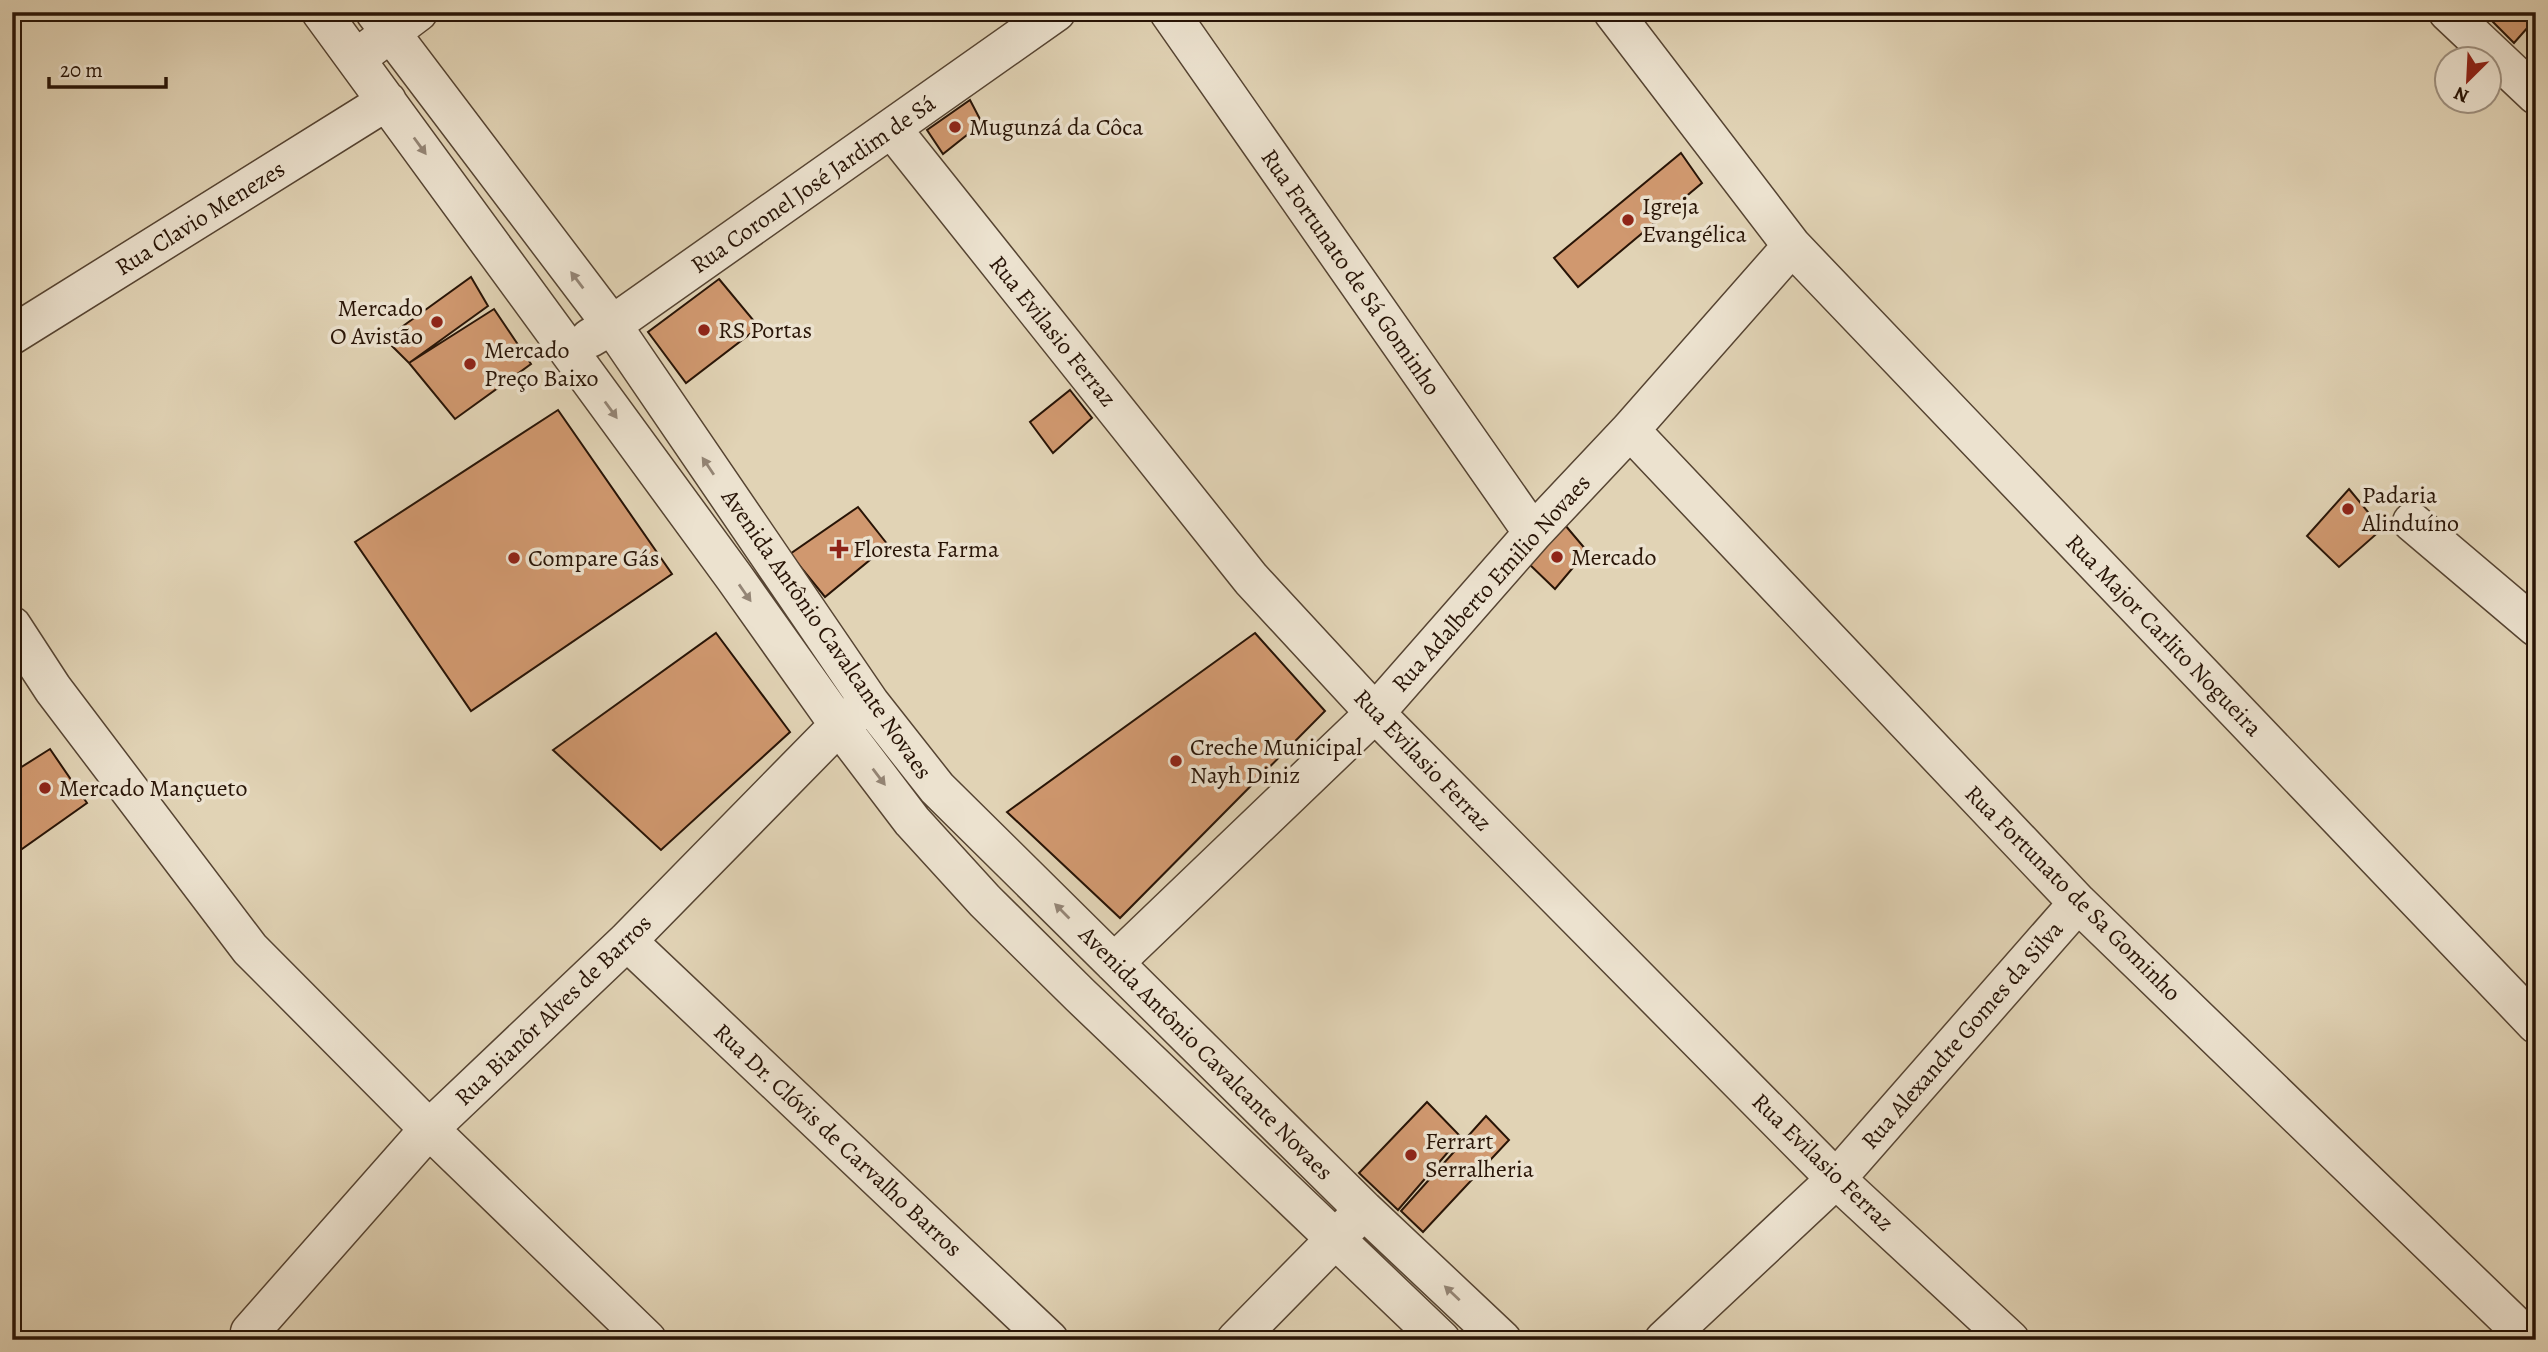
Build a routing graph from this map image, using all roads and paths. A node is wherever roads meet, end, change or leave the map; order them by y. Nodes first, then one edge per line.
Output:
1 (321, 12) edge
2 (1169, 12) edge
3 (1613, 12) edge
4 (2448, 12) edge
5 (1048, 15) edge
6 (394, 19) edge
7 (356, 59) junction
8 (2536, 95) edge
9 (387, 101) junction
10 (892, 130) junction
11 (1792, 246) junction
12 (612, 325) junction
13 (12, 335) edge
14 (568, 351) junction
15 (1630, 430) junction
16 (2413, 522) dead end
17 (1533, 533) junction
18 (12, 625) edge
19 (2536, 627) edge
20 (870, 703) junction
21 (1376, 713) junction
22 (839, 725) junction
23 (2078, 902) junction
24 (627, 941) junction
25 (1114, 963) junction
26 (2536, 1024) edge
27 (429, 1129) junction
28 (1836, 1178) junction
29 (1364, 1210) junction
30 (1335, 1239) junction
31 (254, 1336) edge
32 (647, 1340) edge
33 (1049, 1340) edge
34 (1236, 1340) edge
35 (1441, 1340) edge
36 (1502, 1340) edge
37 (1664, 1340) edge
38 (2010, 1340) edge
39 (2530, 1340) edge

1 - 7 street
2 - 17 street, Rua Fortunato de Sá Gominho
3 - 11 street, Rua Major Carlito Nogueira
4 - 8 street
5 - 10 street, Rua Coronel José Jardim de Sá
6 - 7 street
12 -> 6 street, Avenida Antônio Cavalcante Novaes
7 - 9 street
9 - 13 street, Rua Clavio Menezes
9 -> 14 street
10 - 12 street, Rua Coronel José Jardim de Sá
10 - 21 street, Rua Evilasio Ferraz
11 - 15 street, Rua Adalberto Emilio Novaes
11 - 26 street, Rua Major Carlito Nogueira
12 - 14 street, Rua Coronel José Jardim de Sá
20 -> 12 street, Avenida Antônio Cavalcante Novaes
14 -> 22 street
15 - 17 street, Rua Adalberto Emilio Novaes
15 - 23 street, Rua Fortunato de Sa Gominho
16 - 19 street
17 - 21 street, Rua Adalberto Emilio Novaes
18 - 27 street
20 - 22 street, Rua Bianôr Alves de Barros
25 -> 20 street, Avenida Antônio Cavalcante Novaes
21 - 25 street, Rua Adalberto Emilio Novaes
21 - 28 street, Rua Evilasio Ferraz
22 - 24 street, Rua Bianôr Alves de Barros
22 -> 30 street
23 - 28 street, Rua Alexandre Gomes da Silva
23 - 39 street, Rua Fortunato de Sa Gominho
24 - 27 street, Rua Bianôr Alves de Barros
24 - 33 street, Rua Dr. Clóvis de Carvalho Barros
25 - 29 street, Avenida Antônio Cavalcante Novaes
27 - 31 street, Rua Bianôr Alves de Barros
27 - 32 street
28 - 37 street, Rua Alexandre Gomes da Silva
28 - 38 street, Rua Evilasio Ferraz
29 - 30 street
36 -> 29 street, Avenida Antônio Cavalcante Novaes
30 - 34 street
30 - 35 street

